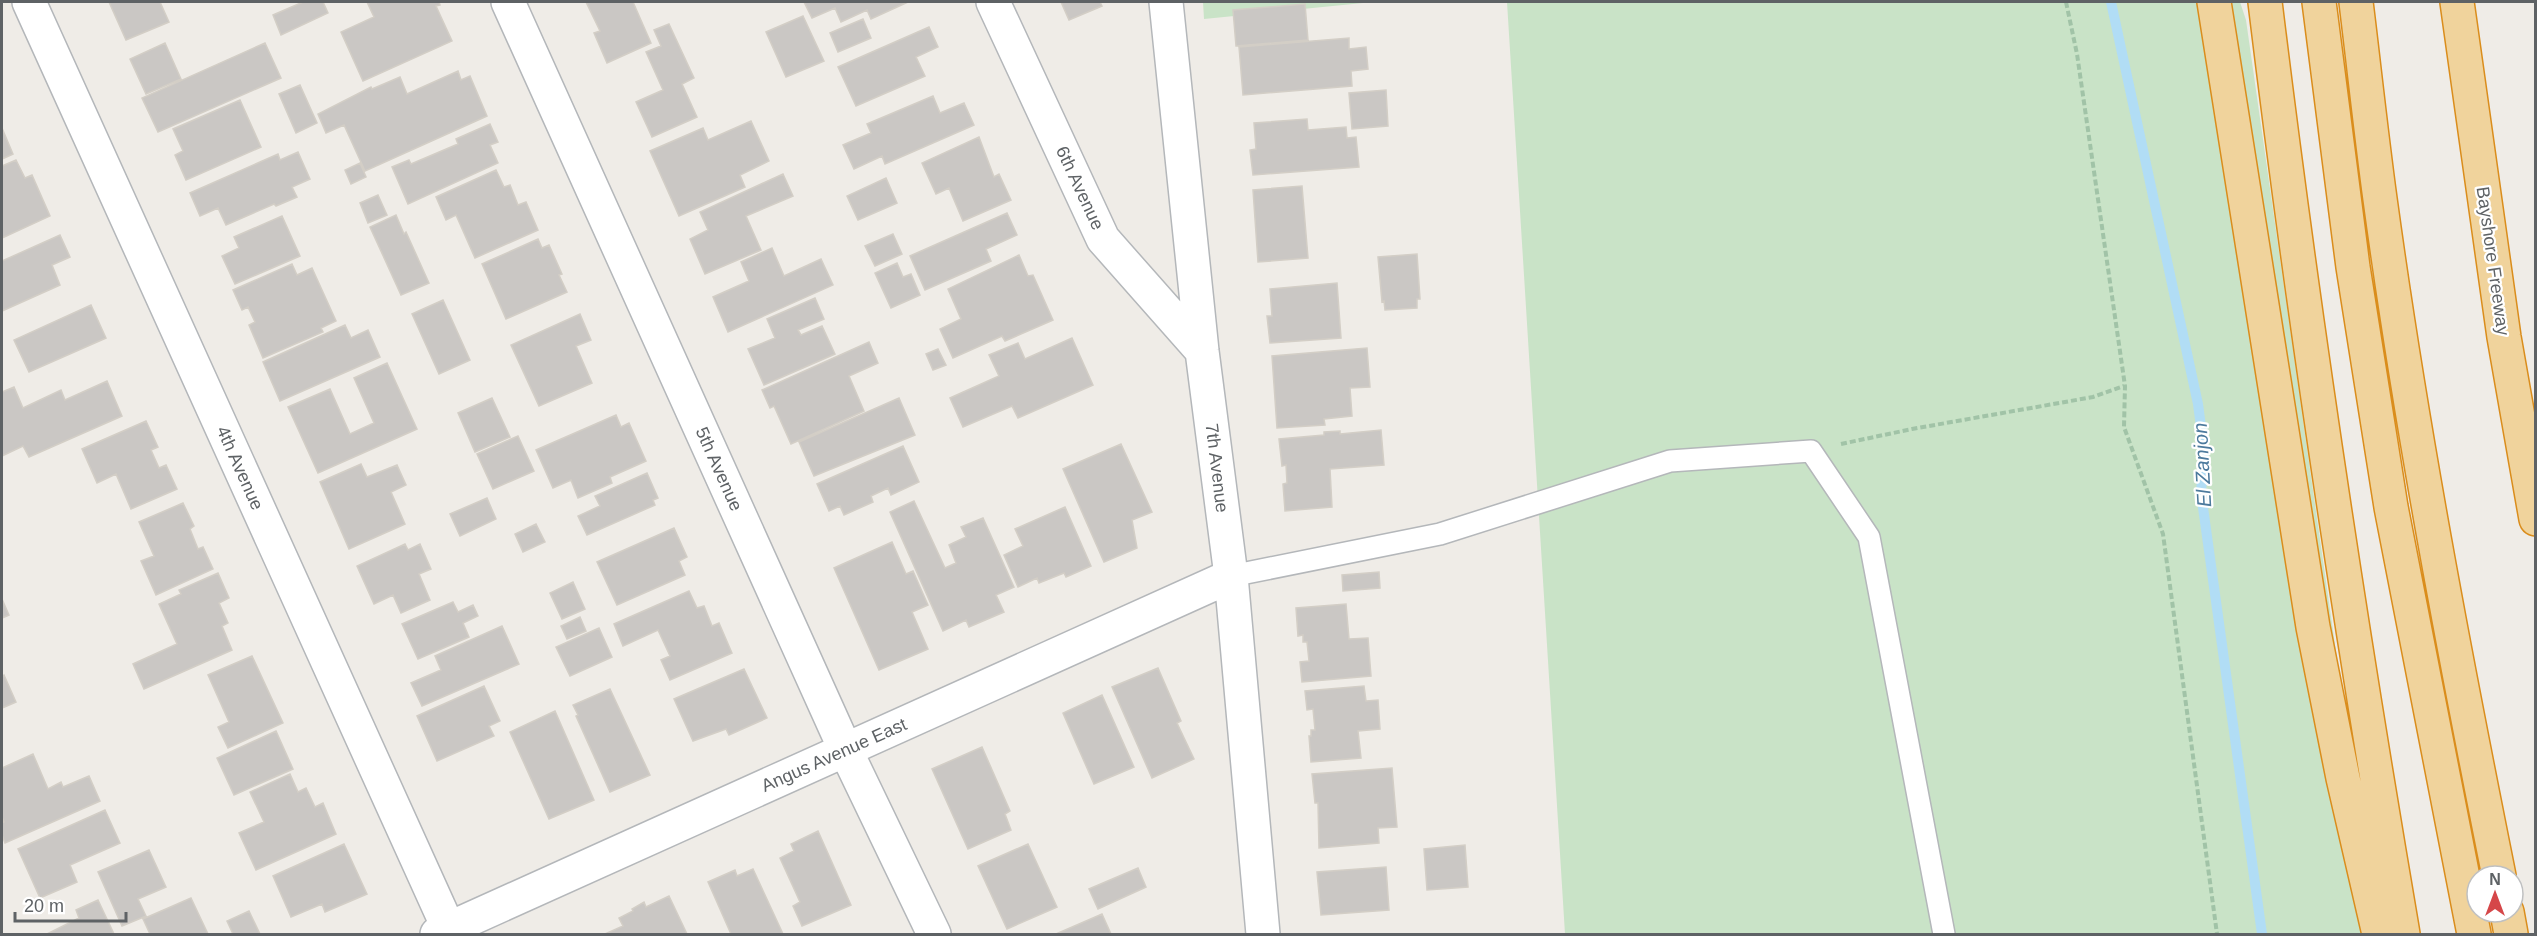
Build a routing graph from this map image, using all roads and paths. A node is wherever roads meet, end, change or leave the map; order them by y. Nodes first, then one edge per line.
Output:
1 (29, 2) edge
2 (508, 2) edge
3 (993, 2) edge
4 (1166, 2) edge
5 (2066, 2) edge
6 (2214, 2) edge
7 (2265, 2) edge
8 (2319, 2) edge
9 (2356, 2) edge
10 (2457, 2) edge
11 (1202, 351) junction
12 (2125, 386) junction
13 (1811, 451) junction
14 (2535, 519) edge
15 (1231, 576) junction
16 (845, 749) junction
17 (2497, 864) edge
18 (445, 933) edge
19 (934, 934) edge
20 (1263, 934) edge
21 (1944, 934) edge
22 (2217, 934) edge
23 (2379, 934) edge
24 (2403, 934) edge
25 (2474, 934) edge

1 - 18 street, 4th Avenue
2 - 16 street, 5th Avenue
3 - 11 street, 6th Avenue
4 - 11 street, 7th Avenue
5 - 12 path
6 - 23 highway
7 - 24 highway
8 - 25 highway
9 - 17 highway
10 - 14 highway, Bayshore Freeway
11 - 15 street, 7th Avenue
12 - 13 path
12 - 22 path
13 - 15 lane
13 - 21 lane
15 - 16 street, Angus Avenue East
15 - 20 street, 7th Avenue
16 - 18 street, Angus Avenue East
16 - 19 street, 5th Avenue

